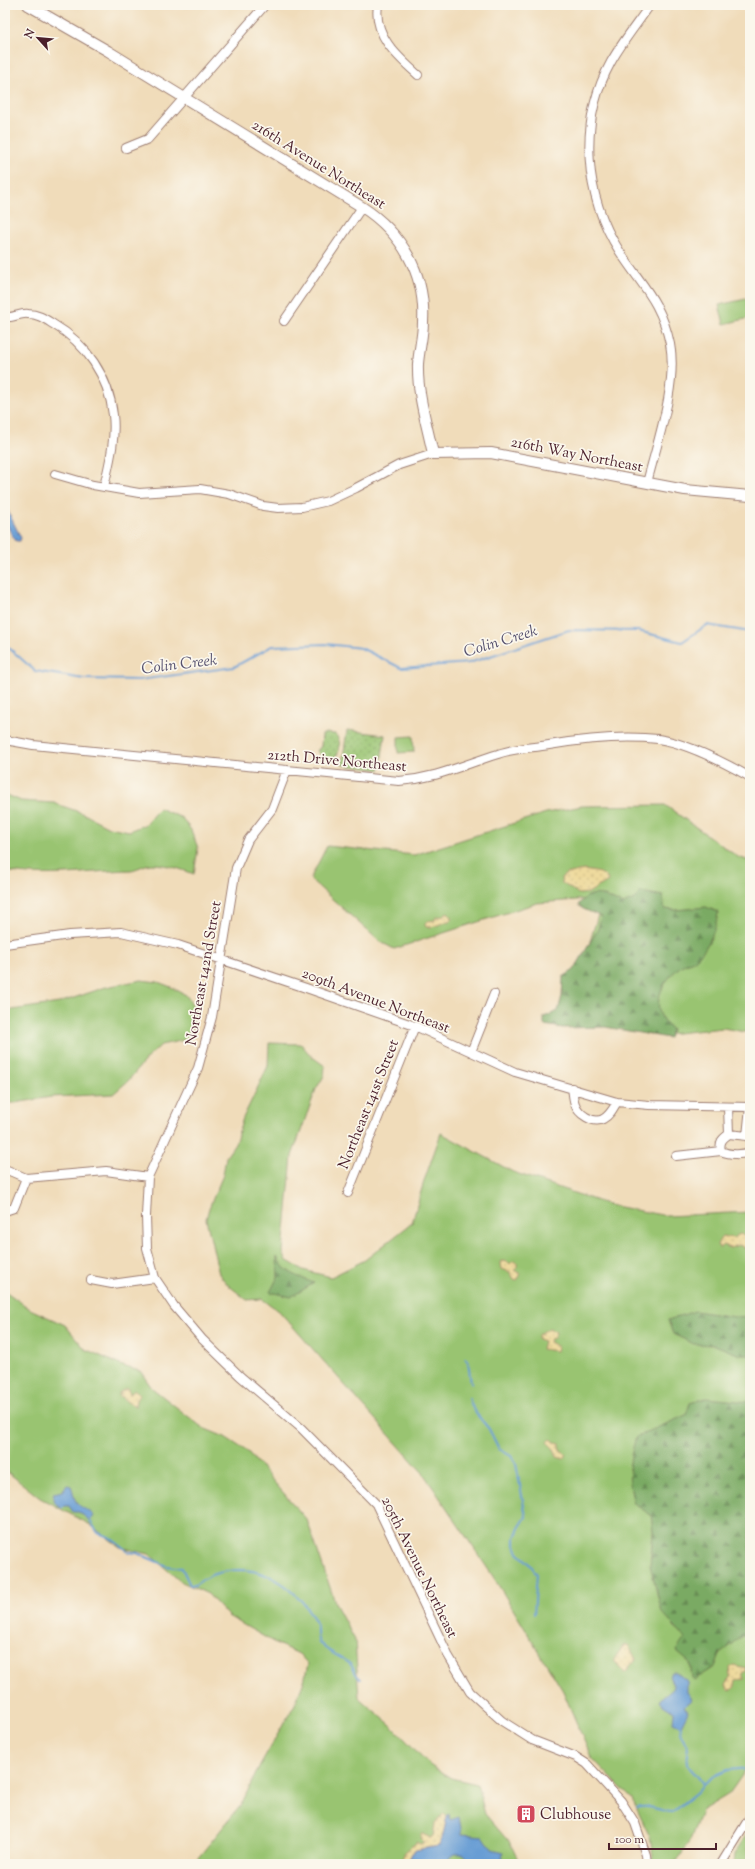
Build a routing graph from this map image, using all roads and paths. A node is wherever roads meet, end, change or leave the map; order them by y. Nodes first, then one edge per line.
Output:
1 (28, 5) edge
2 (264, 5) edge
3 (378, 5) edge
4 (650, 5) edge
5 (418, 75) dead end
6 (184, 97) junction
7 (126, 148) dead end
8 (362, 207) junction
9 (10, 317) dead end
10 (284, 321) dead end
11 (433, 454) junction
12 (55, 474) dead end
13 (647, 483) junction
14 (104, 487) junction
15 (750, 496) edge
16 (5, 740) edge
17 (287, 770) junction
18 (750, 777) edge
19 (5, 944) edge
20 (221, 960) junction
21 (494, 994) dead end
22 (415, 1026) junction
23 (471, 1052) junction
24 (572, 1088) junction
25 (617, 1102) junction
26 (728, 1107) junction
27 (750, 1107) edge
28 (729, 1134) junction
29 (748, 1137) edge
30 (721, 1151) junction
31 (750, 1152) edge
32 (676, 1156) dead end
33 (5, 1169) edge
34 (148, 1177) junction
35 (26, 1178) junction
36 (348, 1193) dead end
37 (5, 1211) edge
38 (155, 1278) junction
39 (91, 1280) dead end
40 (750, 1817) edge
41 (647, 1864) edge
42 (721, 1864) edge

1 - 6 street, 216th Avenue Northeast
2 - 6 street
3 - 5 street
4 - 13 street
6 - 7 street
6 - 8 street, 216th Avenue Northeast
8 - 10 street
8 - 11 street, 216th Avenue Northeast
9 - 14 street
11 - 13 street, 216th Way Northeast
11 - 14 street, 216th Way Northeast
12 - 14 street, 216th Way Northeast
13 - 15 street, 216th Way Northeast
16 - 17 street, 212th Drive Northeast
17 - 18 street, 212th Drive Northeast
17 - 20 street, Northeast 142nd Street
19 - 20 street, 209th Avenue Northeast
20 - 22 street, 209th Avenue Northeast
20 - 34 street, Northeast 142nd Street
21 - 23 street
22 - 23 street, 209th Avenue Northeast
22 - 36 street, Northeast 141st Street
23 - 24 street, 209th Avenue Northeast
24 - 25 street, 209th Avenue Northeast
24 - 25 street
25 - 26 street, 209th Avenue Northeast
26 - 27 street, 209th Avenue Northeast
26 - 28 street
27 - 29 street
28 - 29 street
28 - 30 street
30 - 31 street
30 - 32 street
33 - 35 street
34 - 35 street
34 - 38 street, Northeast 142nd Street
35 - 37 street
38 - 39 street
38 - 41 street, 205th Avenue Northeast
40 - 42 street

